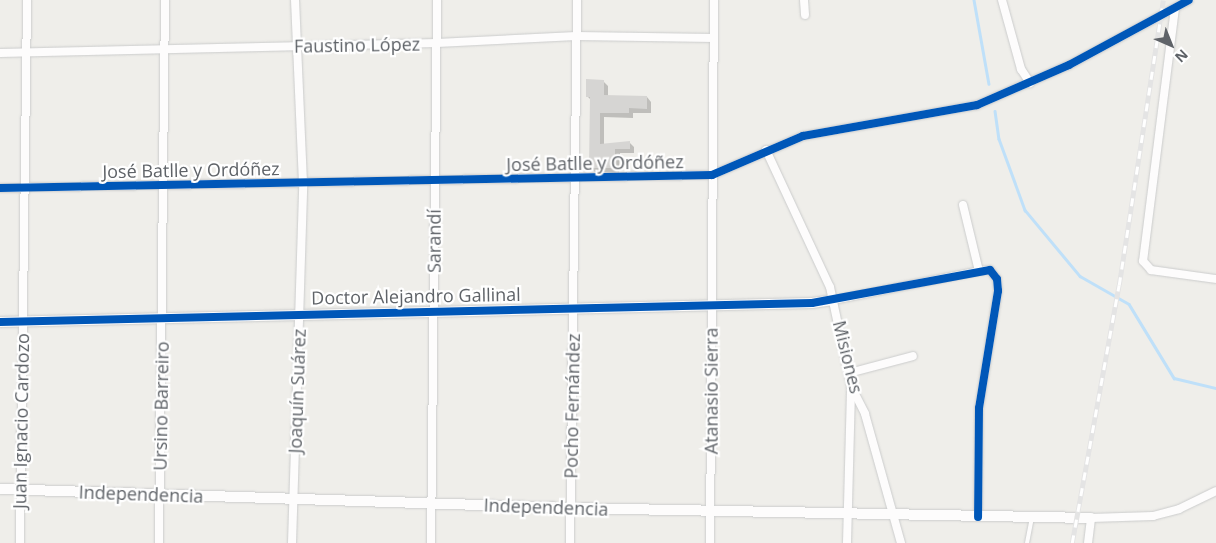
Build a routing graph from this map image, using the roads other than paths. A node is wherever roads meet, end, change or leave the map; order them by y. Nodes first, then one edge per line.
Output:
1 (28, 0) edge
2 (165, 0) edge
3 (295, 0) edge
4 (437, 0) edge
5 (577, 0) edge
6 (714, 0) edge
7 (804, 0) edge
8 (1002, 0) edge
9 (1189, 0) edge
10 (1175, 8) junction
11 (804, 15) dead end
12 (576, 36) junction
13 (714, 38) junction
14 (437, 43) junction
15 (298, 46) junction
16 (165, 49) junction
17 (26, 52) junction
18 (0, 53) edge
19 (1030, 83) junction
20 (766, 150) junction
21 (712, 175) junction
22 (577, 179) junction
23 (434, 181) junction
24 (303, 184) junction
25 (165, 185) junction
26 (0, 188) edge
27 (25, 188) junction
28 (963, 205) dead end
29 (979, 271) junction
30 (1216, 279) edge
31 (833, 300) junction
32 (712, 305) junction
33 (573, 308) junction
34 (434, 311) junction
35 (299, 314) junction
36 (162, 316) junction
37 (22, 321) junction
38 (0, 322) edge
39 (913, 356) dead end
40 (849, 373) junction
41 (851, 386) junction
42 (0, 489) edge
43 (21, 490) junction
44 (1216, 491) edge
45 (160, 494) junction
46 (293, 499) junction
47 (432, 504) junction
48 (570, 508) junction
49 (710, 511) junction
50 (847, 514) junction
51 (893, 516) junction
52 (978, 517) junction
53 (1032, 518) junction
54 (1092, 518) junction
55 (20, 543) edge
56 (159, 543) edge
57 (292, 543) edge
58 (431, 543) edge
59 (570, 543) edge
60 (710, 543) edge
61 (847, 543) edge
62 (901, 543) edge
63 (1027, 543) edge
64 (1088, 543) edge

1 - 17 street, Juan Ignacio Cardozo
2 - 16 street, Ursino Barreiro
3 - 15 street, Joaquín Suárez
4 - 14 street, Sarandí
5 - 12 street, Pocho Fernández
6 - 13 street, Atanasio Sierra
7 - 11 street
8 - 19 street
9 - 10 street, José Batlle y Ordóñez
10 - 19 street, José Batlle y Ordóñez
10 - 30 street
12 - 13 street, Faustino López
12 - 14 street, Faustino López
12 - 22 street, Pocho Fernández
13 - 21 street, Atanasio Sierra
14 - 15 street, Faustino López
14 - 23 street, Sarandí
15 - 16 street, Faustino López
15 - 24 street, Joaquín Suárez
16 - 17 street, Faustino López
16 - 25 street, Ursino Barreiro
17 - 18 street, Faustino López
17 - 27 street, Juan Ignacio Cardozo
19 - 20 street, José Batlle y Ordóñez
20 - 21 street, José Batlle y Ordóñez
20 - 31 street, Misiones
21 - 22 street, José Batlle y Ordóñez
21 - 32 street, Atanasio Sierra
22 - 23 street, José Batlle y Ordóñez
22 - 33 street, Pocho Fernández
23 - 24 street, José Batlle y Ordóñez
23 - 34 street, Sarandí
24 - 25 street, José Batlle y Ordóñez
24 - 35 street, Joaquín Suárez
25 - 27 street, José Batlle y Ordóñez
25 - 36 street, Ursino Barreiro
26 - 27 street, José Batlle y Ordóñez
27 - 37 street, Juan Ignacio Cardozo
28 - 29 street
29 - 31 street
29 - 52 street
31 - 32 street, Doctor Alejandro Gallinal
31 - 40 street, Misiones
32 - 33 street, Doctor Alejandro Gallinal
32 - 49 street, Atanasio Sierra
33 - 34 street, Doctor Alejandro Gallinal
33 - 48 street, Pocho Fernández
34 - 35 street, Doctor Alejandro Gallinal
34 - 47 street, Sarandí
35 - 36 street, Doctor Alejandro Gallinal
35 - 46 street, Joaquín Suárez
36 - 37 street, Doctor Alejandro Gallinal
36 - 45 street, Ursino Barreiro
37 - 38 street, Doctor Alejandro Gallinal
37 - 43 street, Juan Ignacio Cardozo
39 - 40 street
40 - 41 street, Misiones
41 - 50 street
41 - 51 street, Misiones
42 - 43 street, Independencia
43 - 45 street, Independencia
43 - 55 street, Juan Ignacio Cardozo
44 - 54 street
45 - 46 street, Independencia
45 - 56 street, Ursino Barreiro
46 - 47 street, Independencia
46 - 57 street, Joaquín Suárez
47 - 48 street, Independencia
47 - 58 street, Sarandí
48 - 49 street, Independencia
48 - 59 street, Pocho Fernández
49 - 50 street, Independencia
49 - 60 street, Atanasio Sierra
50 - 51 street, Independencia
50 - 61 street
51 - 52 street, Independencia
51 - 62 street, Misiones
52 - 53 street, Independencia
53 - 54 street, Independencia
53 - 63 lane
54 - 64 street

